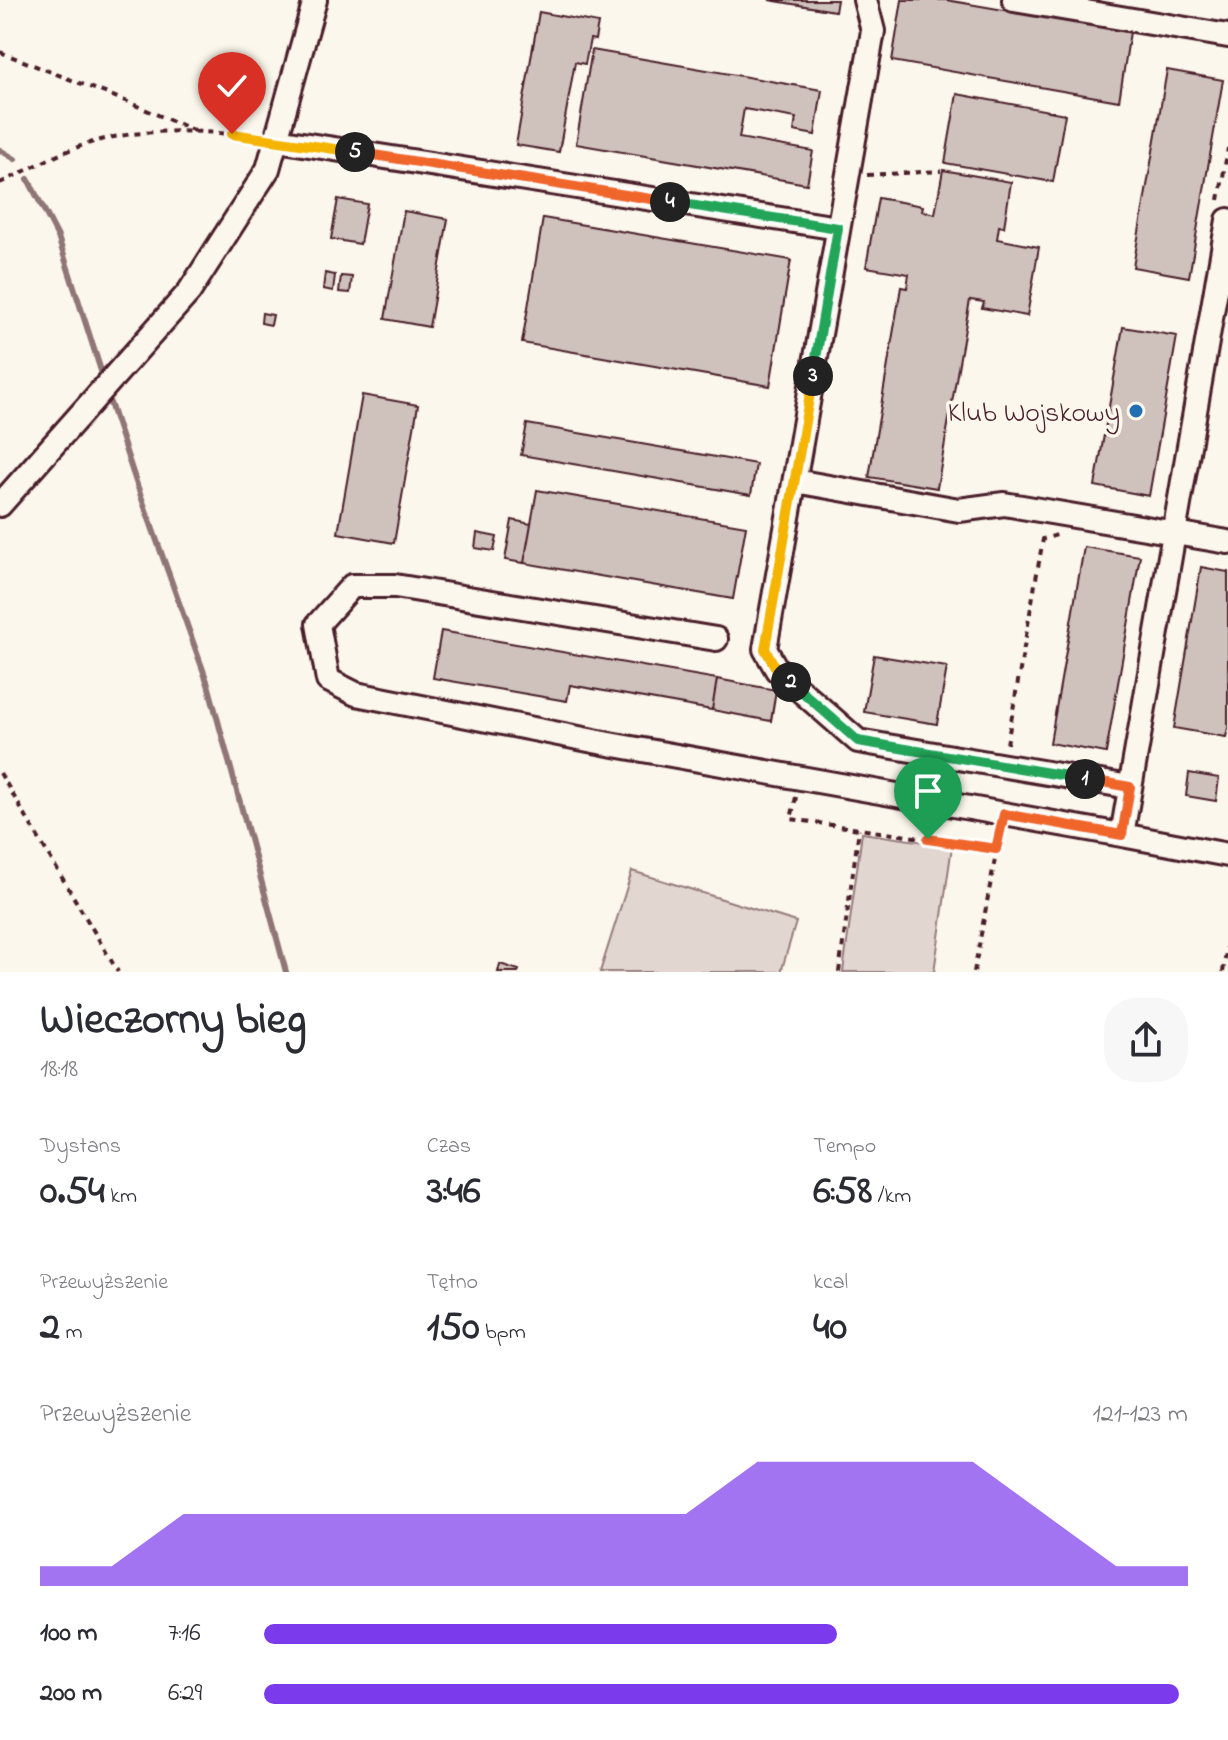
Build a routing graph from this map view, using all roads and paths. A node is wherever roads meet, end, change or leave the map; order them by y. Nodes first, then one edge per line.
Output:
1 (315, 0) edge
2 (865, 0) edge
3 (1014, 0) edge
4 (1133, 10) edge
5 (1228, 36) edge
6 (0, 52) edge
7 (197, 132) junction
8 (277, 140) junction
9 (941, 171) dead end
10 (847, 173) junction
11 (0, 183) edge
12 (1228, 220) edge
13 (838, 228) junction
14 (795, 481) junction
15 (0, 505) edge
16 (1066, 532) dead end
17 (1173, 532) junction
18 (1228, 542) edge
19 (716, 639) dead end
20 (1003, 766) junction
21 (0, 773) edge
22 (800, 778) junction
23 (1130, 787) junction
24 (1004, 814) junction
25 (859, 829) junction
26 (1122, 835) junction
27 (996, 849) junction
28 (1228, 855) edge
29 (1228, 940) edge
30 (118, 972) edge
31 (839, 972) edge
32 (974, 972) edge
33 (1223, 972) edge

1 - 8 lane
2 - 10 lane
3 - 4 lane
4 - 5 lane
6 - 7 path
7 - 8 path
7 - 11 path
8 - 13 lane
8 - 15 lane
9 - 10 path
10 - 13 lane
12 - 17 lane
13 - 14 lane
14 - 17 lane
14 - 20 lane
16 - 20 path
17 - 18 lane
17 - 23 lane
19 - 22 lane
20 - 23 lane
21 - 30 path
22 - 24 lane
22 - 25 path
23 - 26 lane
24 - 26 lane
24 - 27 path
25 - 27 path
25 - 31 path
26 - 28 lane
27 - 32 path
29 - 33 path

